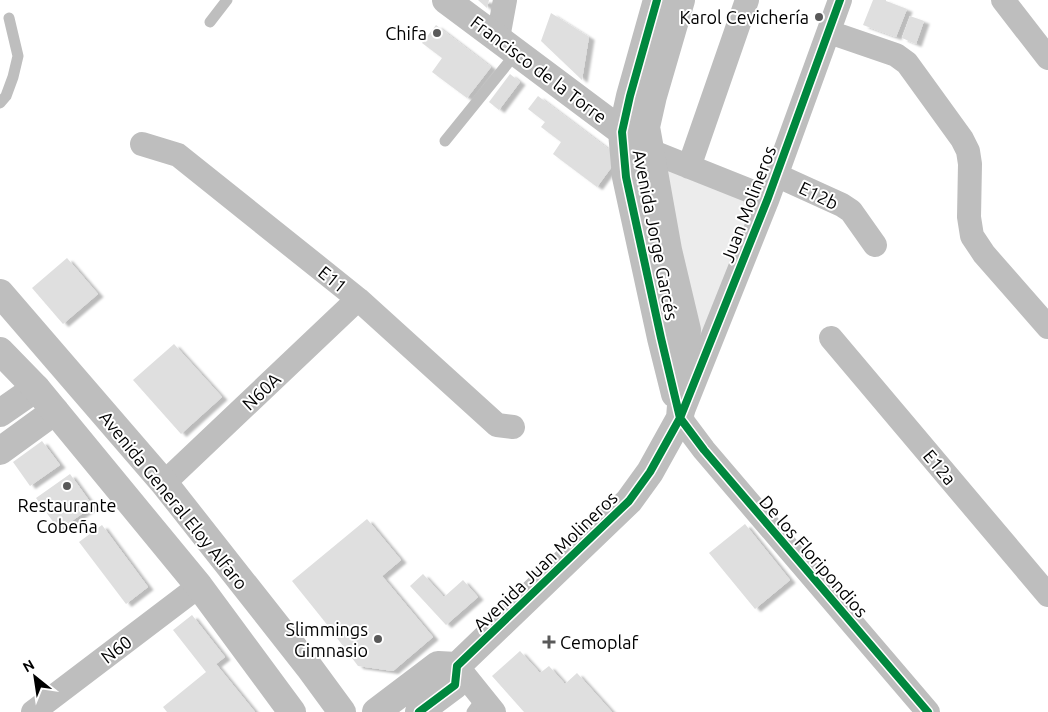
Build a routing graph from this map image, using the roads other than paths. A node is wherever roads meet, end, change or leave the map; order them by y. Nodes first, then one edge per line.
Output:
1 (227, 0) edge
2 (446, 0) edge
3 (505, 0) edge
4 (657, 0) edge
5 (680, 0) edge
6 (747, 0) edge
7 (840, 0) edge
8 (1003, 0) edge
9 (10, 18) dead end
10 (210, 22) dead end
11 (829, 32) junction
12 (508, 45) junction
13 (1048, 58) edge
14 (0, 103) edge
15 (622, 132) junction
16 (444, 141) dead end
17 (142, 144) dead end
18 (650, 151) junction
19 (689, 167) junction
20 (776, 175) junction
21 (768, 198) junction
22 (876, 245) dead end
23 (0, 293) edge
24 (358, 299) junction
25 (1048, 327) edge
26 (831, 338) dead end
27 (0, 351) edge
28 (36, 388) junction
29 (55, 411) junction
30 (0, 413) edge
31 (680, 418) junction
32 (513, 427) dead end
33 (0, 451) edge
34 (164, 483) junction
35 (199, 586) junction
36 (1048, 595) edge
37 (457, 666) junction
38 (483, 707) edge
39 (33, 712) edge
40 (292, 712) edge
41 (342, 712) edge
42 (376, 712) edge
43 (419, 712) edge
44 (928, 712) edge

1 - 10 lane
2 - 12 street, Francisco de la Torre
3 - 12 street
4 - 15 street, Avenida Jorge Garcés
5 - 18 street, Avenida Jorge Garcés
6 - 19 street
7 - 11 street, Juan Molineros
8 - 13 street
9 - 14 lane
11 - 20 street, Juan Molineros
11 - 25 street
12 - 15 street, Francisco de la Torre
12 - 16 lane
15 - 18 street, Francisco de la Torre
15 - 31 street, Avenida Jorge Garcés
17 - 24 street, E11
18 - 19 street, Francisco de la Torre
18 - 31 street, Avenida Jorge Garcés
19 - 21 street, Francisco de la Torre
20 - 21 street, Juan Molineros
20 - 22 street, E12b
21 - 31 street, Juan Molineros
23 - 34 street, Avenida General Eloy Alfaro
24 - 32 street, E11
24 - 34 street, N60A
26 - 36 street, E12a
27 - 28 street, Avenida General Eloy Alfaro
28 - 29 street, Avenida General Eloy Alfaro
28 - 30 street
29 - 33 street
29 - 35 street, Avenida General Eloy Alfaro
31 - 37 street, Avenida Juan Molineros
31 - 44 street, De los Floripondios
34 - 41 street, Avenida General Eloy Alfaro
35 - 39 street, N60
35 - 40 street, Avenida General Eloy Alfaro
37 - 38 street
37 - 42 street
37 - 43 street, Avenida Juan Molineros

